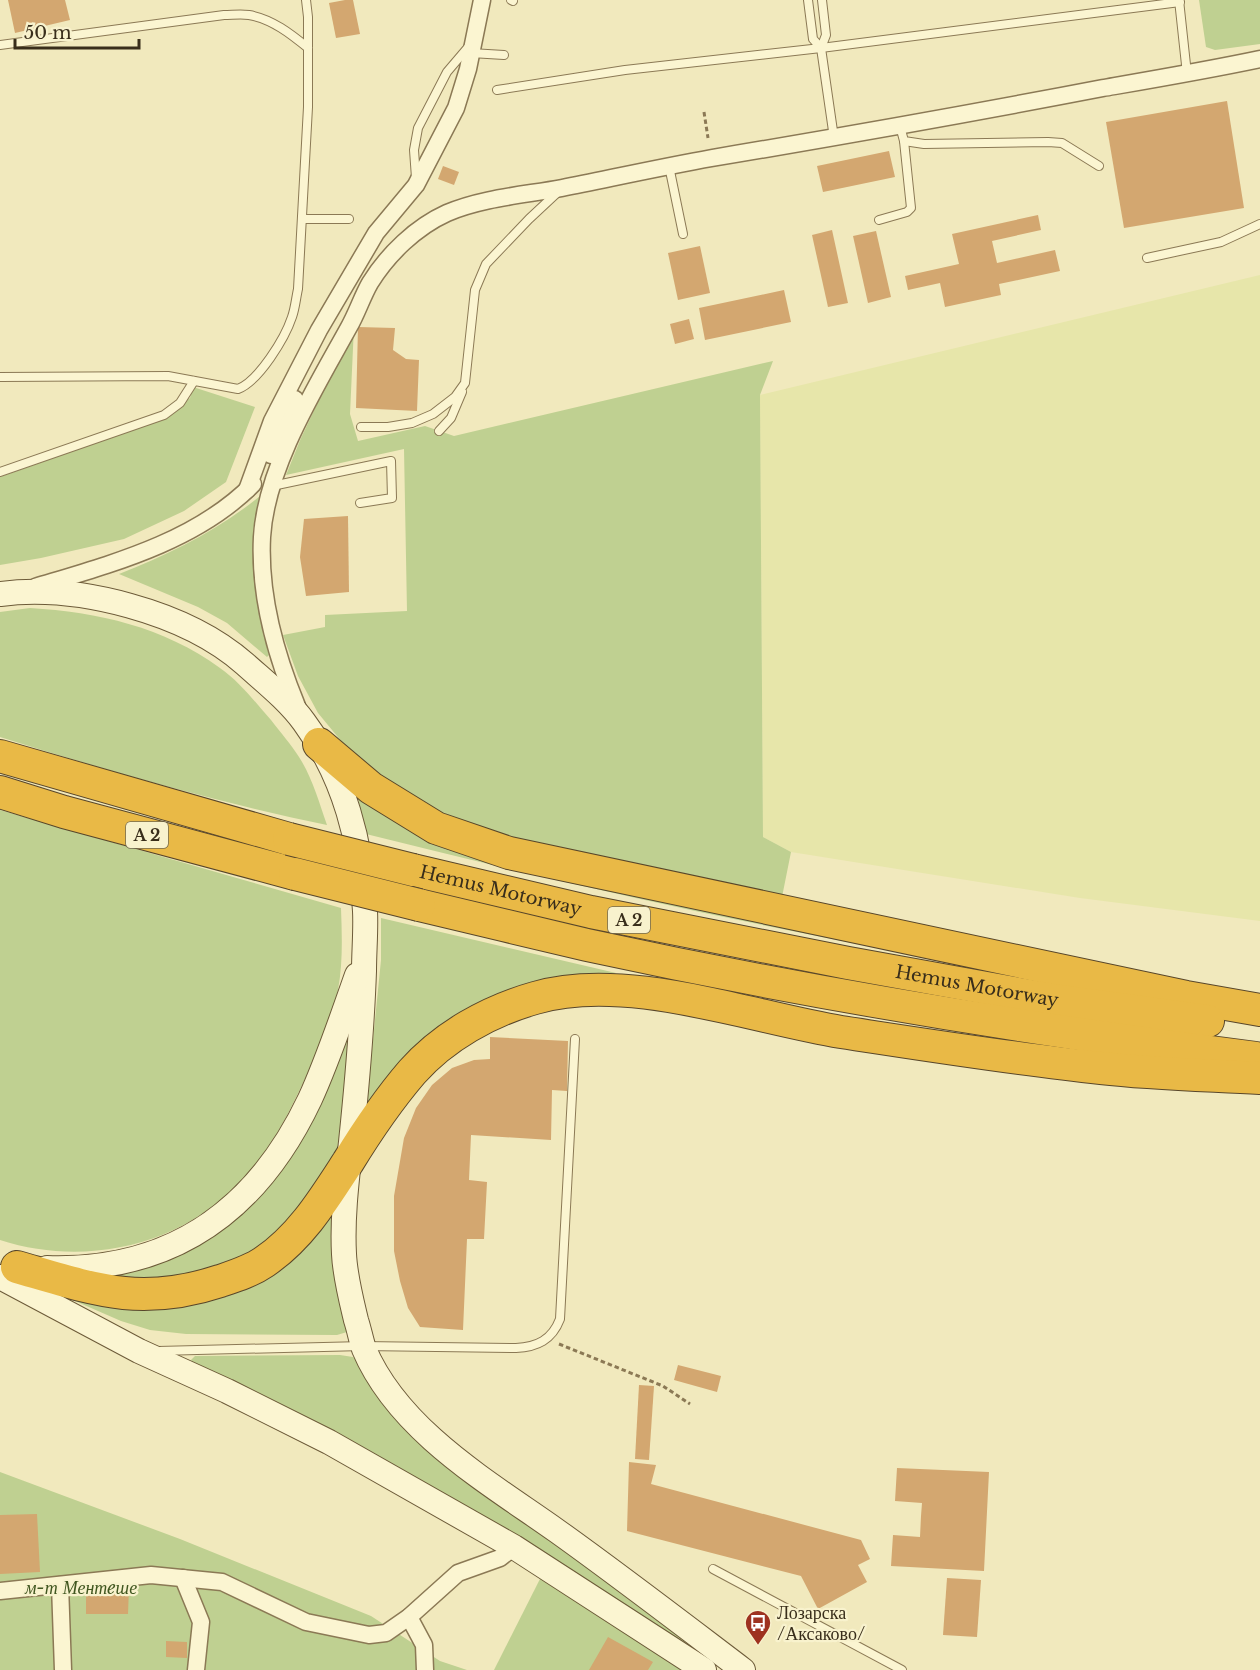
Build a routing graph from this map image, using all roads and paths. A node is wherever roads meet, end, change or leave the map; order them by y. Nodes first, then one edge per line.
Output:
1 (306, 0) edge
2 (482, 0) edge
3 (808, 0) edge
4 (822, 0) edge
5 (1180, 1) edge
6 (0, 45) edge
7 (473, 46) junction
8 (308, 48) junction
9 (821, 48) junction
10 (504, 55) dead end
11 (1260, 59) edge
12 (1187, 74) junction
13 (497, 90) dead end
14 (704, 112) dead end
15 (902, 134) junction
16 (708, 138) dead end
17 (834, 138) junction
18 (669, 166) junction
19 (1099, 166) dead end
20 (416, 185) junction
21 (564, 187) junction
22 (303, 219) junction
23 (348, 219) dead end
24 (879, 220) dead end
25 (1260, 224) edge
26 (683, 234) dead end
27 (1147, 258) dead end
28 (318, 330) junction
29 (0, 377) edge
30 (194, 381) junction
31 (465, 383) junction
32 (361, 427) dead end
33 (439, 431) dead end
34 (0, 472) edge
35 (272, 486) junction
36 (247, 490) junction
37 (360, 503) dead end
38 (12, 593) edge
39 (302, 718) junction
40 (319, 744) junction
41 (0, 756) edge
42 (0, 792) edge
43 (364, 954) junction
44 (1260, 1010) edge
45 (1260, 1027) edge
46 (575, 1039) dead end
47 (1260, 1059) edge
48 (1260, 1078) edge
49 (349, 1160) junction
50 (6, 1269) edge
51 (547, 1339) junction
52 (363, 1346) junction
53 (139, 1351) junction
54 (690, 1404) dead end
55 (514, 1547) junction
56 (714, 1569) dead end
57 (183, 1578) junction
58 (60, 1585) junction
59 (0, 1591) edge
60 (409, 1617) junction
61 (63, 1670) edge
62 (196, 1670) edge
63 (425, 1670) edge
64 (704, 1670) edge
65 (743, 1670) edge
66 (902, 1670) edge

1 - 8 lane
2 - 7 street
3 - 9 lane
4 - 9 lane
5 - 9 lane
5 - 12 lane
6 - 8 lane
7 - 10 lane
7 - 20 street
7 - 20 lane
8 - 22 lane
9 - 13 lane
9 - 17 lane
11 - 12 street
12 - 15 street
14 - 16 path
15 - 17 street
15 - 19 lane
15 - 24 lane
17 - 18 street
18 - 21 street
18 - 26 lane
20 - 28 street
21 - 31 lane
21 - 35 street
22 - 23 lane
22 - 30 lane
25 - 27 lane
28 - 36 street
28 - 36 street
29 - 30 lane
30 - 34 lane
31 - 32 lane
31 - 33 lane
35 - 37 lane
35 - 39 street
36 - 38 street
38 - 39 main road
39 - 40 main road
40 - 43 main road
40 - 44 highway
41 - 45 highway, Hemus Motorway / A 2, bridge
42 - 47 highway, Hemus Motorway / A 2, bridge
43 - 49 main road
43 - 50 main road
46 - 51 lane
48 - 49 highway
49 - 50 highway
49 - 52 main road
50 - 53 main road
51 - 52 lane
51 - 54 path
52 - 53 lane
52 - 65 main road
53 - 55 main road
55 - 60 street
55 - 64 main road
56 - 66 lane
57 - 58 street
57 - 60 street
57 - 62 street
58 - 59 street
58 - 61 street
60 - 63 street

